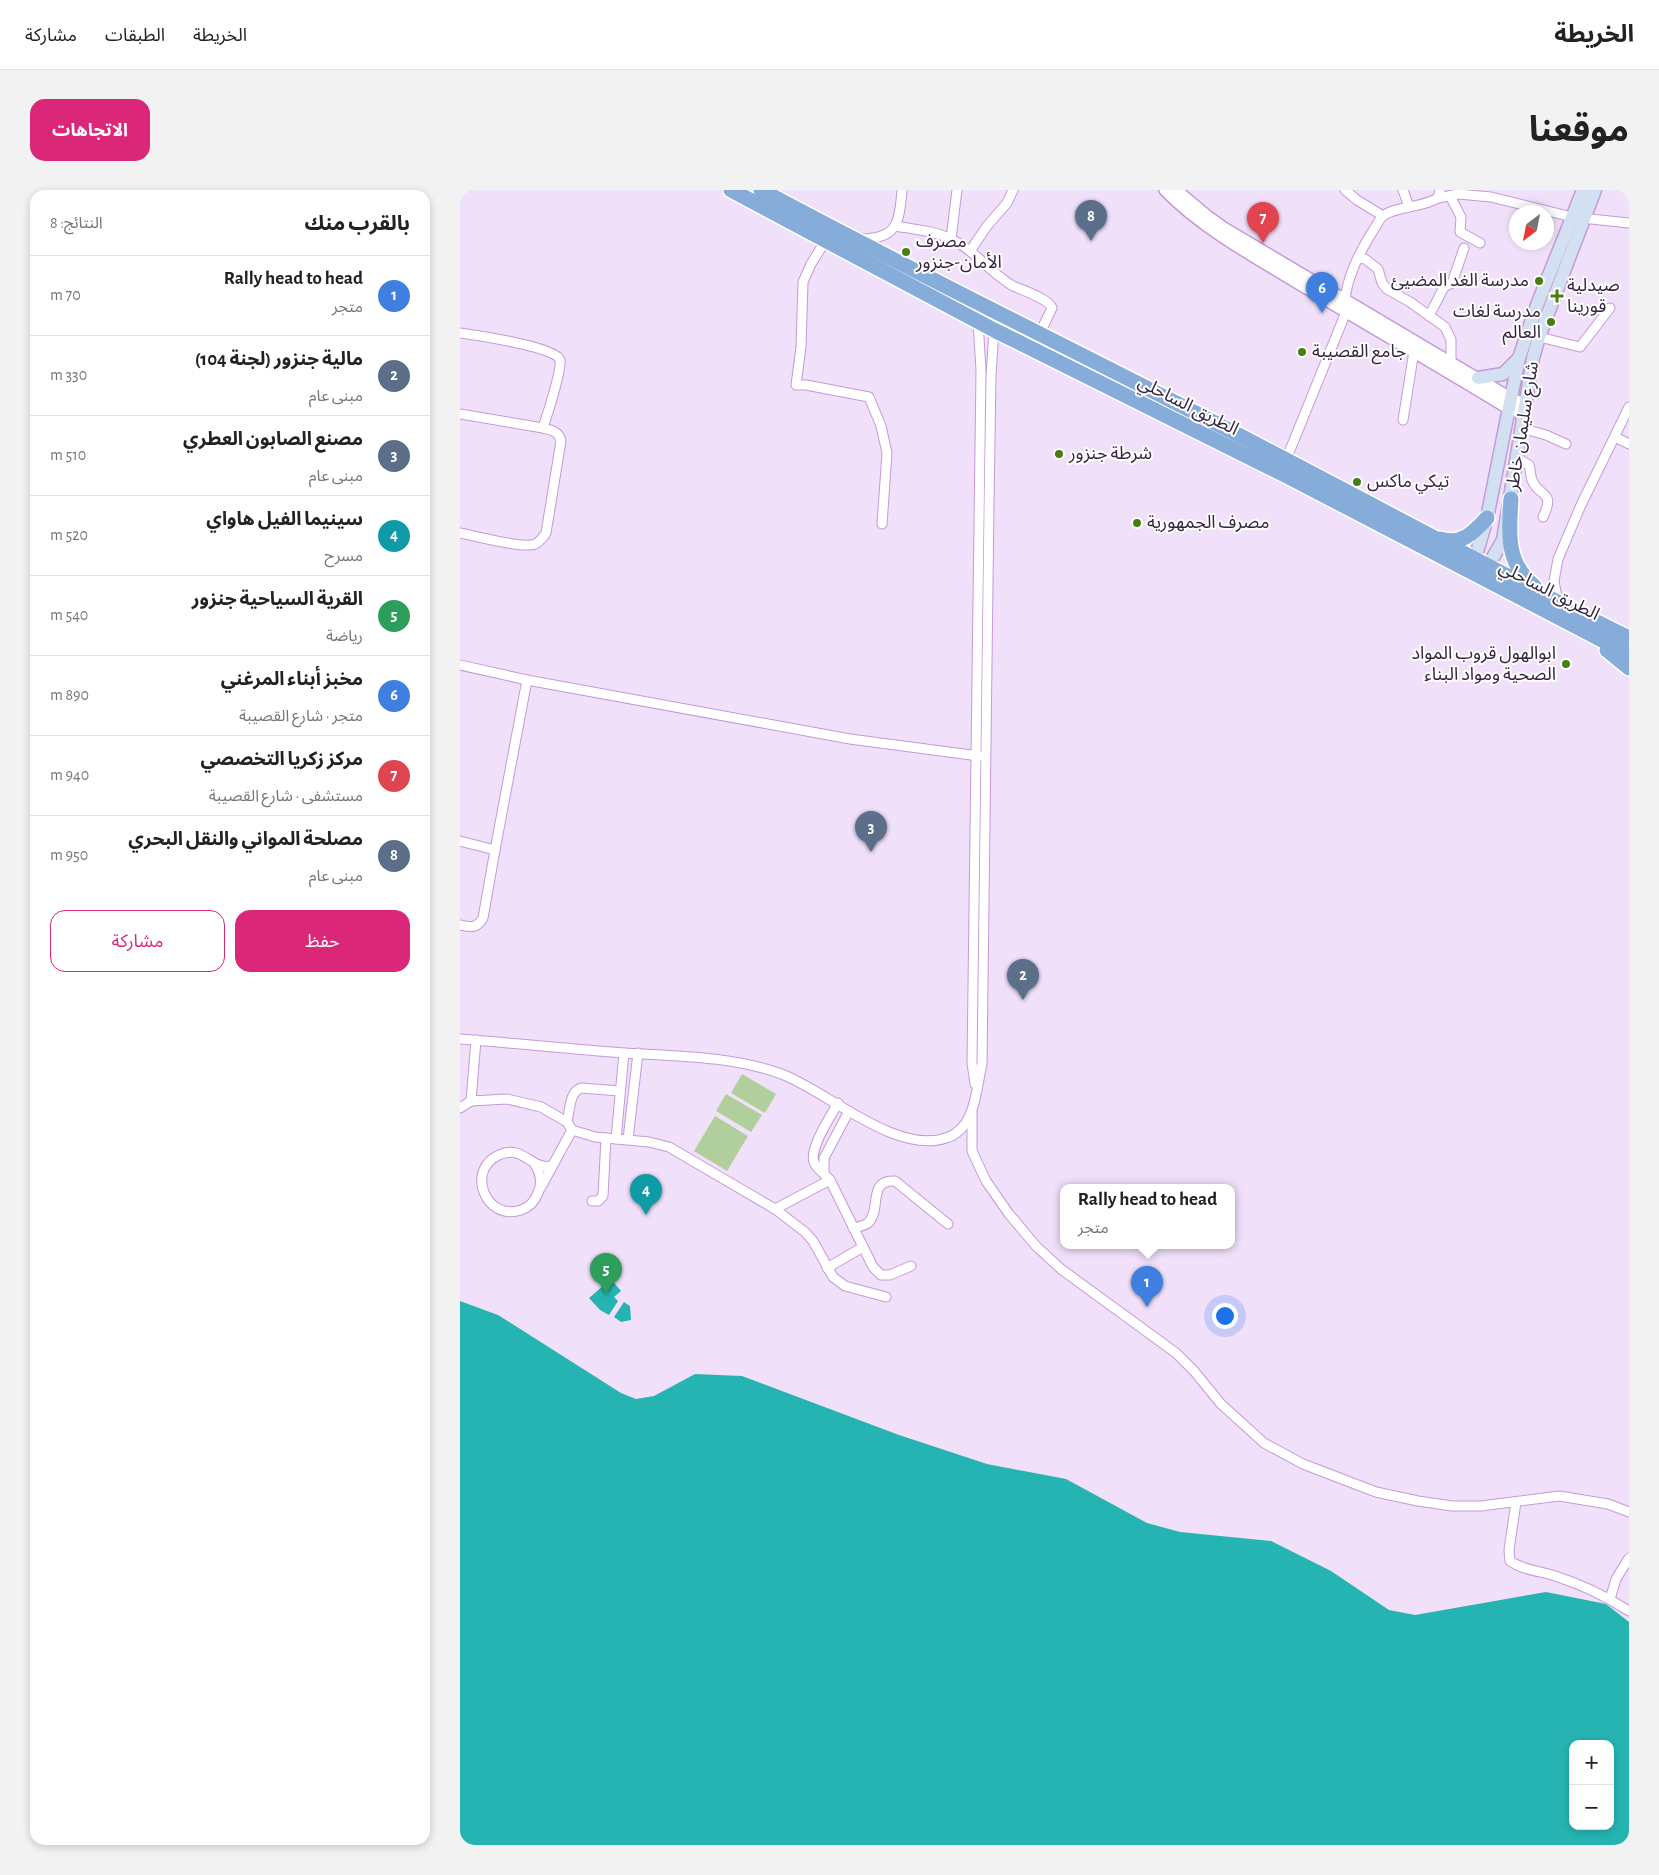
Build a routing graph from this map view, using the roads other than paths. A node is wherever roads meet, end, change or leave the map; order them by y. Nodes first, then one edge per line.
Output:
1 (732, 190) edge
2 (761, 190) edge
3 (902, 190) edge
4 (957, 190) edge
5 (1013, 190) edge
6 (1165, 190) edge
7 (1176, 190) edge
8 (1345, 190) edge
9 (1403, 190) edge
10 (1583, 190) edge
11 (1594, 190) edge
12 (1439, 194) edge
13 (1450, 196) junction
14 (1409, 207) junction
15 (1383, 216) junction
16 (1578, 218) junction
17 (1629, 223) edge
18 (895, 226) junction
19 (852, 239) junction
20 (951, 239) junction
21 (826, 240) junction
22 (1480, 243) dead end
23 (1464, 248) dead end
24 (970, 252) junction
25 (1358, 258) junction
26 (1347, 307) junction
27 (1610, 308) dead end
28 (1429, 316) junction
29 (978, 322) junction
30 (994, 330) junction
31 (460, 333) edge
32 (1039, 335) junction
33 (1539, 337) junction
34 (1414, 351) junction
35 (1519, 358) junction
36 (1451, 362) junction
37 (1478, 378) junction
38 (1509, 403) junction
39 (1629, 407) edge
40 (1524, 409) junction
41 (460, 414) edge
42 (1403, 420) dead end
43 (543, 428) junction
44 (1522, 428) junction
45 (1616, 437) junction
46 (1566, 444) dead end
47 (1629, 444) edge
48 (1517, 458) junction
49 (1286, 460) junction
50 (1511, 499) junction
51 (1543, 517) dead end
52 (1487, 518) junction
53 (882, 524) dead end
54 (460, 533) edge
55 (1426, 535) junction
56 (1471, 564) junction
57 (1485, 572) junction
58 (1553, 601) junction
59 (1583, 630) junction
60 (1629, 638) edge
61 (1629, 654) edge
62 (460, 665) edge
63 (1629, 668) edge
64 (527, 680) junction
65 (975, 756) junction
66 (987, 756) junction
67 (975, 834) junction
68 (986, 834) junction
69 (460, 841) edge
70 (495, 850) junction
71 (460, 925) edge
72 (972, 1014) junction
73 (983, 1014) junction
74 (460, 1039) edge
75 (476, 1040) junction
76 (624, 1053) junction
77 (638, 1053) junction
78 (976, 1089) junction
79 (620, 1091) junction
80 (471, 1101) junction
81 (838, 1103) junction
82 (460, 1108) edge
83 (850, 1111) junction
84 (972, 1112) junction
85 (570, 1126) junction
86 (606, 1138) junction
87 (616, 1138) junction
88 (628, 1139) junction
89 (534, 1163) junction
90 (551, 1166) junction
91 (827, 1176) junction
92 (540, 1189) junction
93 (592, 1201) dead end
94 (775, 1209) junction
95 (948, 1224) dead end
96 (853, 1228) junction
97 (863, 1247) junction
98 (911, 1266) dead end
99 (827, 1268) junction
100 (886, 1297) dead end
101 (1516, 1502) junction
102 (1629, 1512) edge
103 (1629, 1558) edge
104 (1610, 1599) junction
105 (1629, 1612) edge

1 - 21 highway, الطريق الساحلي
2 - 19 highway, الطريق الساحلي
3 - 18 street
4 - 20 street
5 - 24 street
6 - 26 street
7 - 26 street
8 - 15 street
9 - 14 street
10 - 16 main road, شارع سليمان خاطر
11 - 16 main road, شارع سليمان خاطر
12 - 13 street
12 - 14 street
13 - 16 street
13 - 22 street
14 - 15 street
15 - 25 street
16 - 17 street
16 - 33 main road, شارع سليمان خاطر
16 - 35 main road, شارع سليمان خاطر
18 - 19 street
18 - 20 street
19 - 32 highway, الطريق الساحلي
20 - 24 street
21 - 29 highway, الطريق الساحلي
21 - 53 street
23 - 28 street
24 - 32 street
25 - 26 street
25 - 28 street
26 - 34 street
26 - 36 street
26 - 49 street
27 - 33 street
28 - 36 street
29 - 30 highway, الطريق الساحلي
29 - 65 street
30 - 56 highway, الطريق الساحلي
30 - 66 street
31 - 43 street
32 - 49 highway, الطريق الساحلي
33 - 40 main road, شارع سليمان خاطر
34 - 38 street
34 - 42 street
35 - 37 main road
35 - 38 main road, شارع سليمان خاطر
36 - 37 street
37 - 38 street
38 - 40 street
38 - 52 main road, شارع سليمان خاطر
39 - 45 street
40 - 44 main road, شارع سليمان خاطر
41 - 43 street
43 - 54 street
44 - 46 street
44 - 48 main road, شارع سليمان خاطر
45 - 47 street
45 - 58 street
48 - 50 main road, شارع سليمان خاطر
48 - 51 street
49 - 55 highway, الطريق الساحلي
50 - 57 main road, شارع سليمان خاطر
50 - 58 highway
52 - 55 highway
52 - 56 main road, شارع سليمان خاطر
55 - 56 highway, الطريق الساحلي
56 - 57 highway, الطريق الساحلي
57 - 58 highway, الطريق الساحلي
57 - 59 highway, الطريق الساحلي
58 - 60 highway, الطريق الساحلي
59 - 61 highway, الطريق الساحلي
59 - 63 highway
62 - 64 street
64 - 65 street
64 - 70 street
65 - 66 street
65 - 67 street
66 - 68 street
67 - 68 street
67 - 72 street
68 - 73 street
69 - 70 street
70 - 71 street
72 - 73 street
72 - 78 street
73 - 78 street
74 - 75 street
75 - 76 street
75 - 80 street
76 - 77 street
76 - 79 street
77 - 81 street
77 - 88 street
78 - 84 street
79 - 85 street
79 - 87 street
80 - 82 street
80 - 85 street
81 - 83 street
81 - 91 street
83 - 84 street
83 - 91 street
84 - 101 street
85 - 86 street
85 - 90 street
86 - 87 street
86 - 93 street
87 - 88 street
88 - 94 street
89 - 90 street
89 - 92 street
89 - 92 street
90 - 92 street
91 - 94 street
91 - 96 street
94 - 99 street
95 - 96 street
96 - 97 street
97 - 98 street
97 - 99 street
99 - 100 street
101 - 102 street
101 - 104 street
103 - 104 street
104 - 105 street

